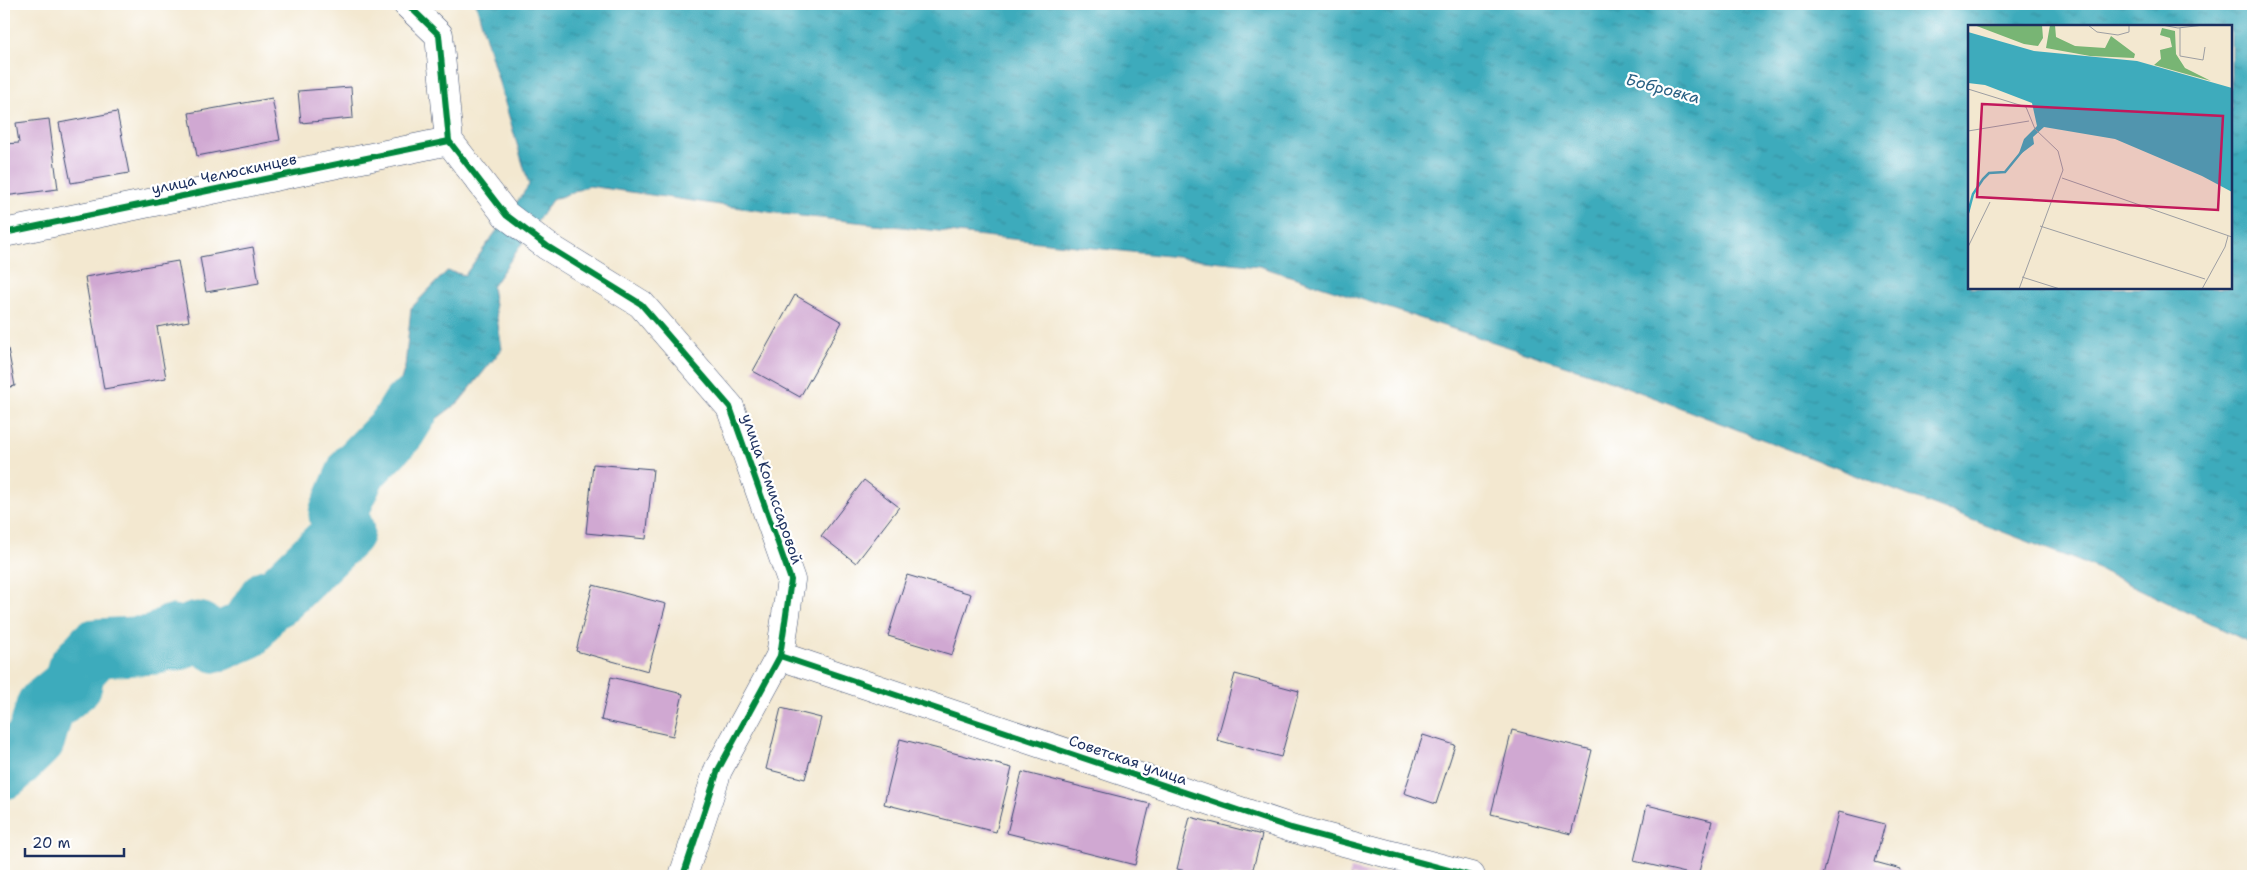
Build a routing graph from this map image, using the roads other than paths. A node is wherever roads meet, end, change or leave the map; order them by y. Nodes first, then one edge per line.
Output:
1 (406, 4) edge
2 (450, 141) junction
3 (4, 233) edge
4 (780, 656) junction
5 (683, 876) edge
6 (1471, 876) edge

1 - 2 street
2 - 3 street, улица Челюскинцев
2 - 4 street, улица Комиссаровой
4 - 5 street, улица Комиссаровой
4 - 6 street, Советская улица

